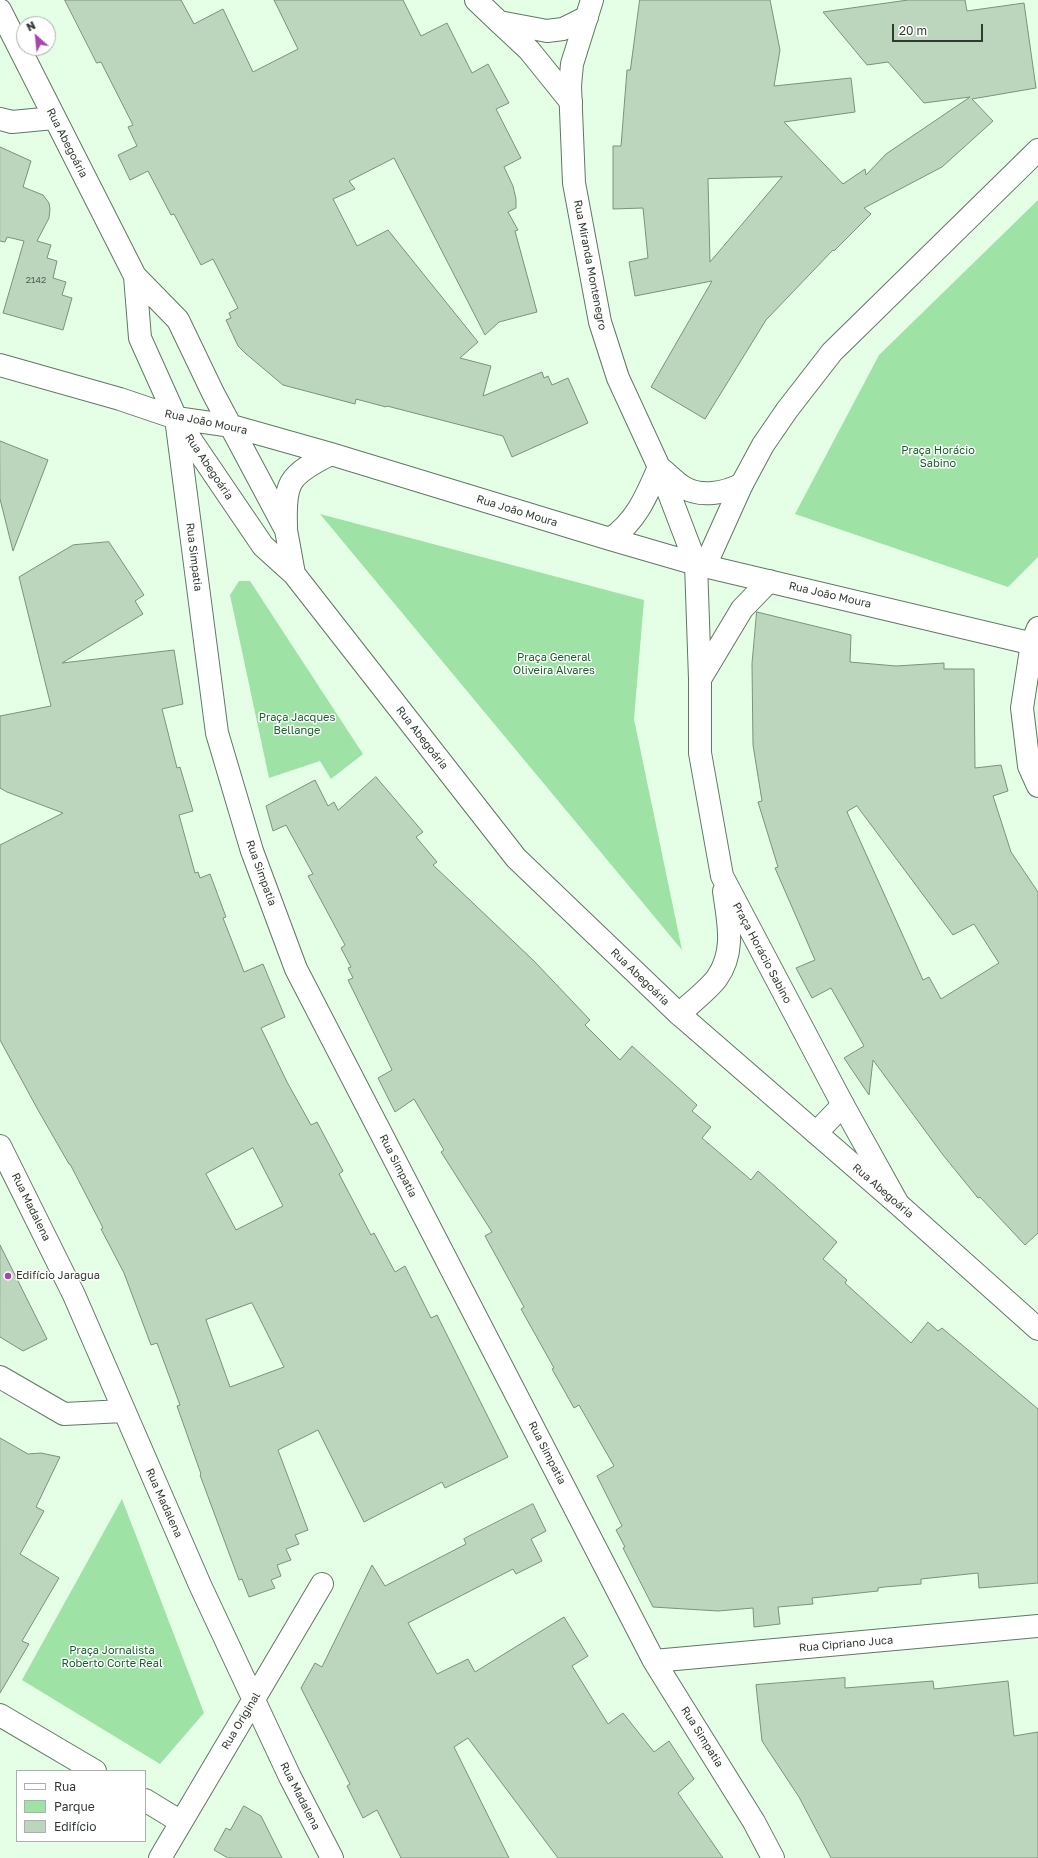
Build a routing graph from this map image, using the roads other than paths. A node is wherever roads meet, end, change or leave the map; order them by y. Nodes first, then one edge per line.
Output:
1 (476, 0) edge
2 (590, 9) edge
3 (0, 10) edge
4 (499, 22) junction
5 (571, 102) junction
6 (54, 118) junction
7 (0, 119) edge
8 (1038, 150) edge
9 (135, 276) junction
10 (0, 365) edge
11 (176, 418) junction
12 (232, 426) junction
13 (331, 454) junction
14 (659, 467) junction
15 (742, 484) junction
16 (286, 530) junction
17 (610, 540) junction
18 (700, 565) junction
19 (294, 574) junction
20 (769, 581) junction
21 (1036, 639) edge
22 (700, 679) junction
23 (1038, 786) edge
24 (722, 876) junction
25 (679, 1014) junction
26 (843, 1105) junction
27 (816, 1133) junction
28 (0, 1146) edge
29 (898, 1204) junction
30 (1038, 1329) edge
31 (0, 1377) edge
32 (123, 1411) junction
33 (322, 1584) dead end
34 (1038, 1626) edge
35 (654, 1661) junction
36 (254, 1700) junction
37 (0, 1715) edge
38 (94, 1770) edge
39 (146, 1801) edge
40 (181, 1822) junction
41 (160, 1858) edge
42 (332, 1858) edge
43 (773, 1858) edge

1 - 4 street
2 - 4 street
2 - 5 street, Rua Miranda Montenegro
3 - 6 street, Rua Abegoária
4 - 5 street
5 - 14 street, Rua Miranda Montenegro
6 - 7 street
6 - 9 street, Rua Abegoária
8 - 15 street, Praça Horácio Sabino
9 - 11 street, Rua Abegoária
9 - 12 street, Rua Abegoária
10 - 11 street, Rua João Moura
11 - 12 street, Rua João Moura
11 - 19 street, Rua Abegoária
11 - 35 street, Rua Simpatia
12 - 13 street, Rua João Moura
12 - 16 street, Rua Abegoária
13 - 16 street
13 - 17 street, Rua João Moura
14 - 15 street
14 - 17 street
14 - 18 street, Rua Miranda Montenegro
15 - 18 street, Praça Horácio Sabino
16 - 19 street, Rua Abegoária
17 - 18 street, Rua João Moura
18 - 20 street, Rua João Moura
18 - 22 street, Praça Horácio Sabino
19 - 25 street, Rua Abegoária
20 - 21 street, Rua João Moura
20 - 22 street
21 - 23 street
22 - 24 street, Praça Horácio Sabino
24 - 25 street
24 - 26 street, Praça Horácio Sabino
25 - 27 street, Rua Abegoária
26 - 27 street
26 - 29 street, Praça Horácio Sabino
27 - 29 street, Rua Abegoária
28 - 32 street, Rua Madalena
29 - 30 street, Rua Abegoária
31 - 32 street
32 - 36 street, Rua Madalena
33 - 36 street, Rua Original
34 - 35 street, Rua Cipriano Juca
35 - 43 street, Rua Simpatia
36 - 40 street, Rua Original
36 - 42 street, Rua Madalena
37 - 38 street
39 - 40 street
40 - 41 street, Rua Original

